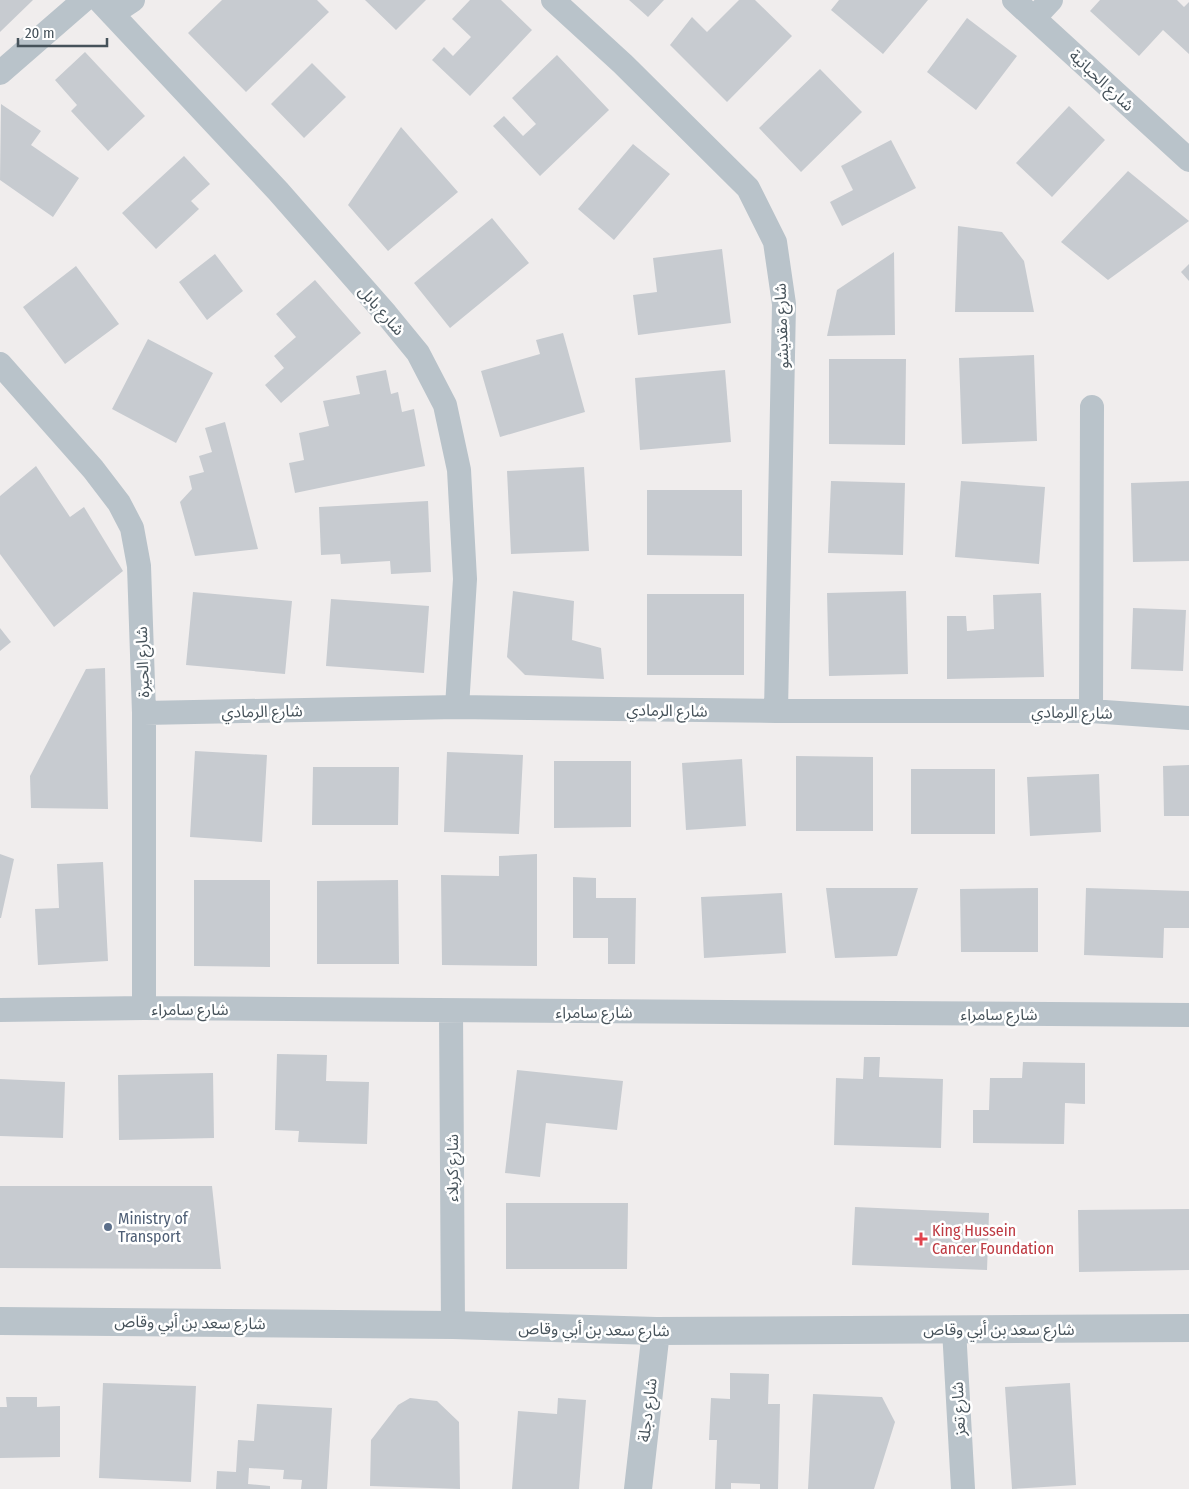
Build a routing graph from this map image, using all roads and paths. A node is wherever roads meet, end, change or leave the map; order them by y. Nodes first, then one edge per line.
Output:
1 (84, 0) edge
2 (133, 0) edge
3 (553, 0) edge
4 (1014, 0) edge
5 (1050, 0) edge
6 (106, 7) edge
7 (1035, 18) junction
8 (0, 73) edge
9 (1189, 160) edge
10 (0, 364) edge
11 (1092, 407) dead end
12 (457, 707) junction
13 (776, 711) junction
14 (1091, 711) junction
15 (144, 713) junction
16 (1189, 718) edge
17 (144, 1008) junction
18 (0, 1010) edge
19 (451, 1011) junction
20 (1189, 1015) edge
21 (0, 1321) edge
22 (452, 1325) junction
23 (1189, 1328) edge
24 (954, 1329) junction
25 (656, 1331) junction
26 (638, 1489) edge
27 (963, 1489) edge

1 - 8 street
2 - 6 street
3 - 13 street, شارع مقديشو
4 - 7 street, شارع الحبانية
5 - 7 street
6 - 12 street, شارع بابل
7 - 9 street, شارع الحبانية
10 - 15 street, شارع الحيرة
11 - 14 street
12 - 13 street, شارع الرمادي
12 - 15 street, شارع الرمادي
13 - 14 street, شارع الرمادي
14 - 16 street, شارع الرمادي
15 - 17 street, شارع الحيرة
17 - 18 street, شارع سامراء
17 - 19 street, شارع سامراء
19 - 20 street, شارع سامراء
19 - 22 street, شارع كربلاء
21 - 22 street, شارع سعد بن أبي وقاص
22 - 25 street, شارع سعد بن أبي وقاص
23 - 24 street, شارع سعد بن أبي وقاص
24 - 25 street, شارع سعد بن أبي وقاص
24 - 27 street, شارع تعز
25 - 26 street, شارع دجلة

